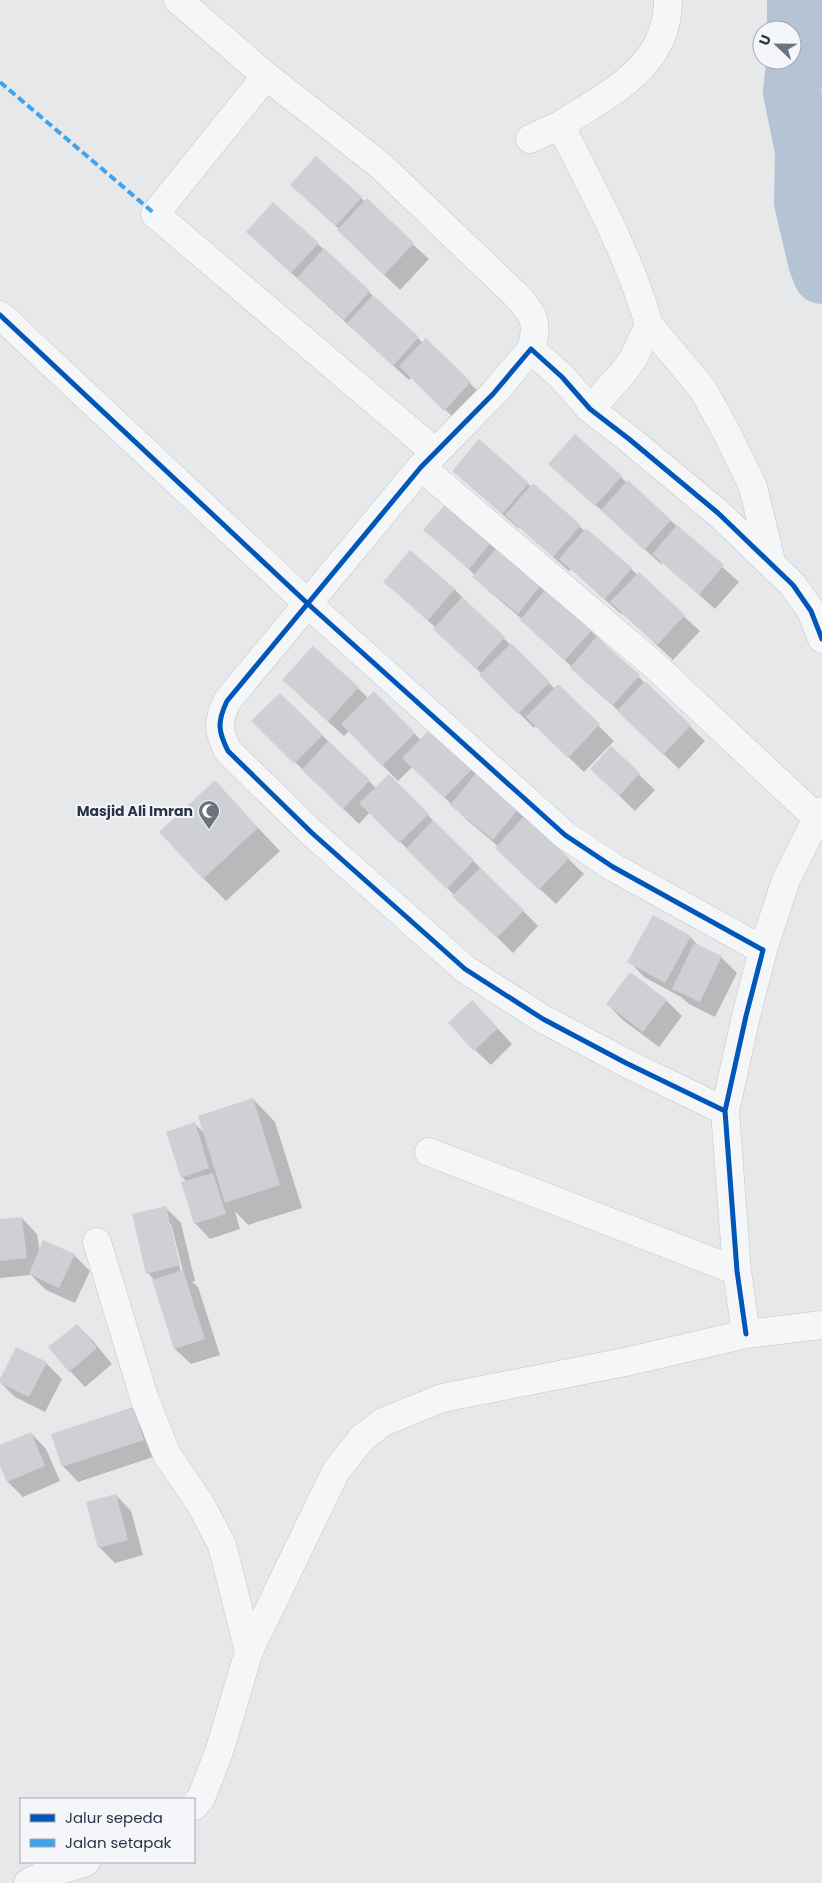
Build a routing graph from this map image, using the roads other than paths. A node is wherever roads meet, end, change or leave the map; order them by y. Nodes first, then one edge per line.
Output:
1 (178, 0) edge
2 (668, 0) edge
3 (266, 76) junction
4 (560, 125) junction
5 (530, 139) dead end
6 (0, 315) edge
7 (648, 325) junction
8 (531, 348) junction
9 (590, 409) junction
10 (428, 459) junction
11 (772, 565) junction
12 (307, 603) junction
13 (822, 639) edge
14 (819, 814) edge
15 (763, 950) junction
16 (725, 1110) junction
17 (429, 1152) dead end
18 (97, 1242) dead end
19 (737, 1271) junction
20 (820, 1321) edge
21 (746, 1334) junction
22 (249, 1651) junction
23 (195, 1805) edge
24 (83, 1863) edge
25 (28, 1883) edge

1 - 3 street
2 - 4 street
3 - 8 street
3 - 10 street
4 - 5 street
4 - 7 street
6 - 12 street
7 - 9 street
7 - 11 street
8 - 9 street
8 - 10 street
9 - 11 street
10 - 12 street
10 - 14 street
11 - 13 street
12 - 15 street
12 - 16 street
14 - 15 street
15 - 16 street
16 - 19 street
17 - 19 street
18 - 22 street
19 - 21 street
20 - 21 street
21 - 22 street
22 - 23 street
24 - 25 street

